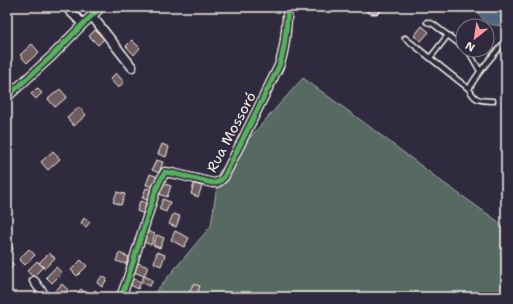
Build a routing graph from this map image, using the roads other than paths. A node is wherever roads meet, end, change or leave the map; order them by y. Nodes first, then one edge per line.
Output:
1 (66, 7) edge
2 (101, 7) edge
3 (288, 7) edge
4 (366, 7) edge
5 (381, 7) edge
6 (92, 16) junction
7 (427, 22) dead end
8 (83, 24) junction
9 (448, 35) junction
10 (405, 38) dead end
11 (506, 40) edge
12 (455, 41) edge
13 (430, 58) junction
14 (472, 58) edge
15 (132, 67) dead end
16 (480, 71) junction
17 (469, 89) junction
18 (7, 97) edge
19 (493, 101) dead end
20 (34, 281) dead end
21 (46, 297) edge
22 (121, 297) edge

1 - 8 street
2 - 6 street
3 - 22 street, Rua Mossoró
4 - 5 lane
6 - 8 street
6 - 15 street
7 - 9 lane
8 - 18 street
9 - 12 lane
9 - 13 lane
10 - 13 lane
11 - 16 lane
13 - 17 lane
14 - 16 lane
16 - 17 lane
17 - 19 lane
20 - 21 street

